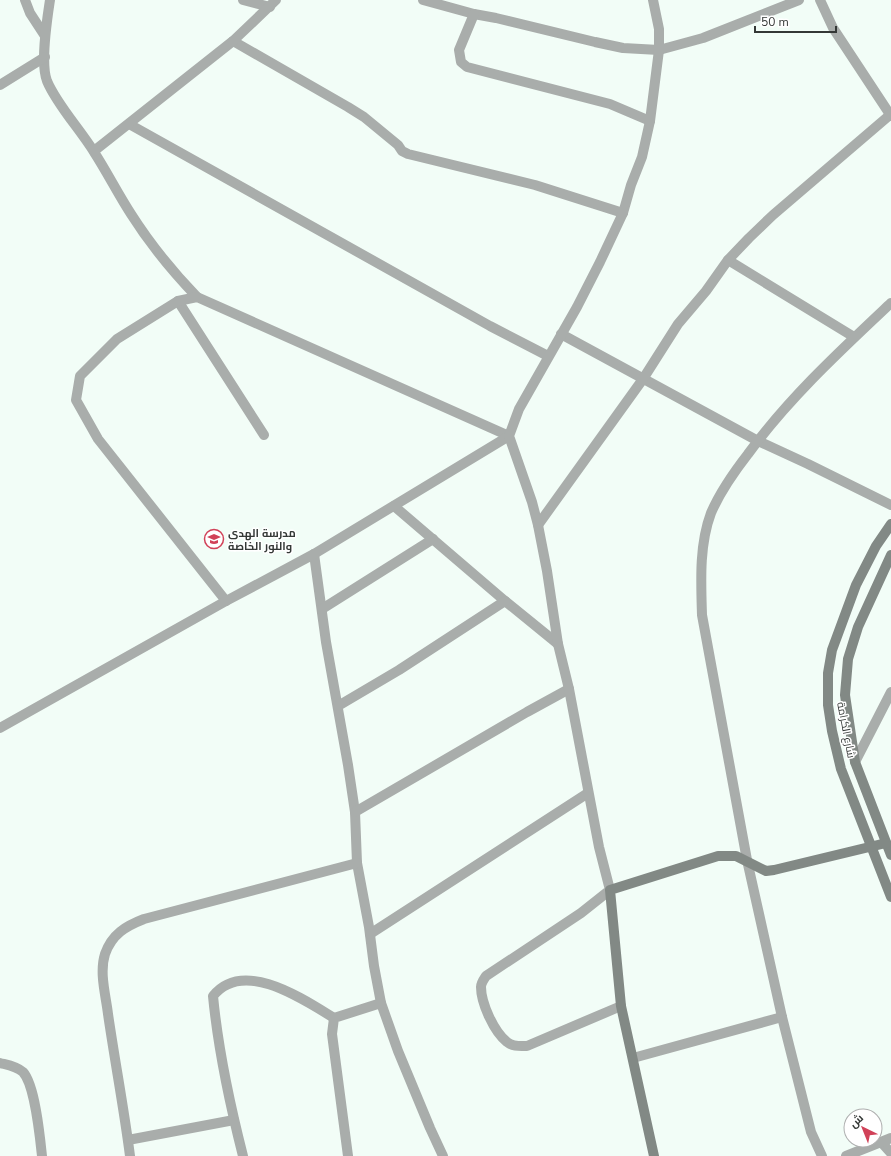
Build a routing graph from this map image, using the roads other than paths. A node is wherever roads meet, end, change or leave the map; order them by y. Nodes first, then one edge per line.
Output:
1 (25, 0) edge
2 (50, 0) edge
3 (243, 0) edge
4 (423, 0) edge
5 (653, 0) edge
6 (799, 0) edge
7 (820, 0) edge
8 (273, 3) edge
9 (474, 14) junction
10 (45, 36) junction
11 (233, 40) junction
12 (660, 50) junction
13 (45, 57) junction
14 (0, 85) edge
15 (891, 115) edge
16 (650, 121) junction
17 (129, 124) junction
18 (94, 151) junction
19 (623, 212) junction
20 (728, 260) junction
21 (197, 297) junction
22 (178, 301) junction
23 (891, 303) edge
24 (561, 334) junction
25 (854, 337) junction
26 (548, 356) junction
27 (644, 379) junction
28 (264, 435) dead end
29 (509, 436) junction
30 (758, 441) junction
31 (891, 505) edge
32 (394, 506) junction
33 (891, 524) edge
34 (538, 525) junction
35 (433, 538) junction
36 (314, 554) junction
37 (891, 555) edge
38 (226, 601) junction
39 (505, 601) junction
40 (322, 609) junction
41 (558, 644) junction
42 (569, 689) junction
43 (891, 692) edge
44 (338, 706) junction
45 (0, 728) edge
46 (855, 762) junction
47 (588, 793) junction
48 (354, 812) junction
49 (886, 843) junction
50 (872, 847) junction
51 (891, 855) edge
52 (747, 860) junction
53 (357, 863) junction
54 (610, 890) junction
55 (891, 896) edge
56 (370, 934) junction
57 (381, 1003) junction
58 (621, 1006) junction
59 (782, 1017) junction
60 (334, 1018) junction
61 (633, 1058) junction
62 (0, 1063) edge
63 (234, 1120) junction
64 (128, 1140) junction
65 (883, 1144) edge
66 (866, 1148) edge
67 (891, 1153) edge
68 (42, 1156) edge
69 (130, 1156) edge
70 (243, 1156) edge
71 (348, 1156) edge
72 (443, 1156) edge
73 (654, 1156) edge
74 (822, 1156) edge
75 (846, 1156) edge

1 - 10 street
2 - 10 street
3 - 8 street
4 - 9 street
5 - 12 street
6 - 12 street
7 - 15 street
8 - 11 street
9 - 12 street
9 - 16 street
10 - 13 street
11 - 17 street
11 - 19 street
12 - 16 street
13 - 14 street
13 - 18 street
15 - 20 street
16 - 19 street
17 - 18 street
17 - 26 street
18 - 21 street
19 - 24 street
20 - 25 street
20 - 27 street
21 - 22 street
21 - 29 street
22 - 28 street
22 - 38 street
23 - 25 street
24 - 26 street
24 - 27 street
25 - 30 street
26 - 29 street
27 - 30 street
27 - 34 street
29 - 32 street
29 - 34 street
30 - 31 street
30 - 52 street
32 - 35 street
32 - 36 street
33 - 50 street, شارع الكرامة
34 - 41 street
35 - 39 street
35 - 40 street
36 - 38 street
36 - 40 street
37 - 46 street, شارع الكرامة
38 - 45 street
39 - 41 street
39 - 44 street
40 - 44 street
41 - 42 street
42 - 47 street
42 - 48 street
43 - 46 street
44 - 48 street
46 - 49 street, شارع الكرامة
47 - 54 street
47 - 56 street
48 - 53 street
49 - 50 street
49 - 51 street, شارع الكرامة
50 - 52 street
50 - 55 street, شارع الكرامة
52 - 54 street
52 - 59 street
53 - 56 street
53 - 64 street
54 - 58 street
54 - 58 street
56 - 57 street
57 - 60 street
57 - 72 street
58 - 61 street
59 - 61 street
59 - 74 street
60 - 63 street
60 - 71 street
61 - 73 street
62 - 68 street
63 - 64 street
63 - 70 street
64 - 69 street
65 - 67 street
66 - 75 street

